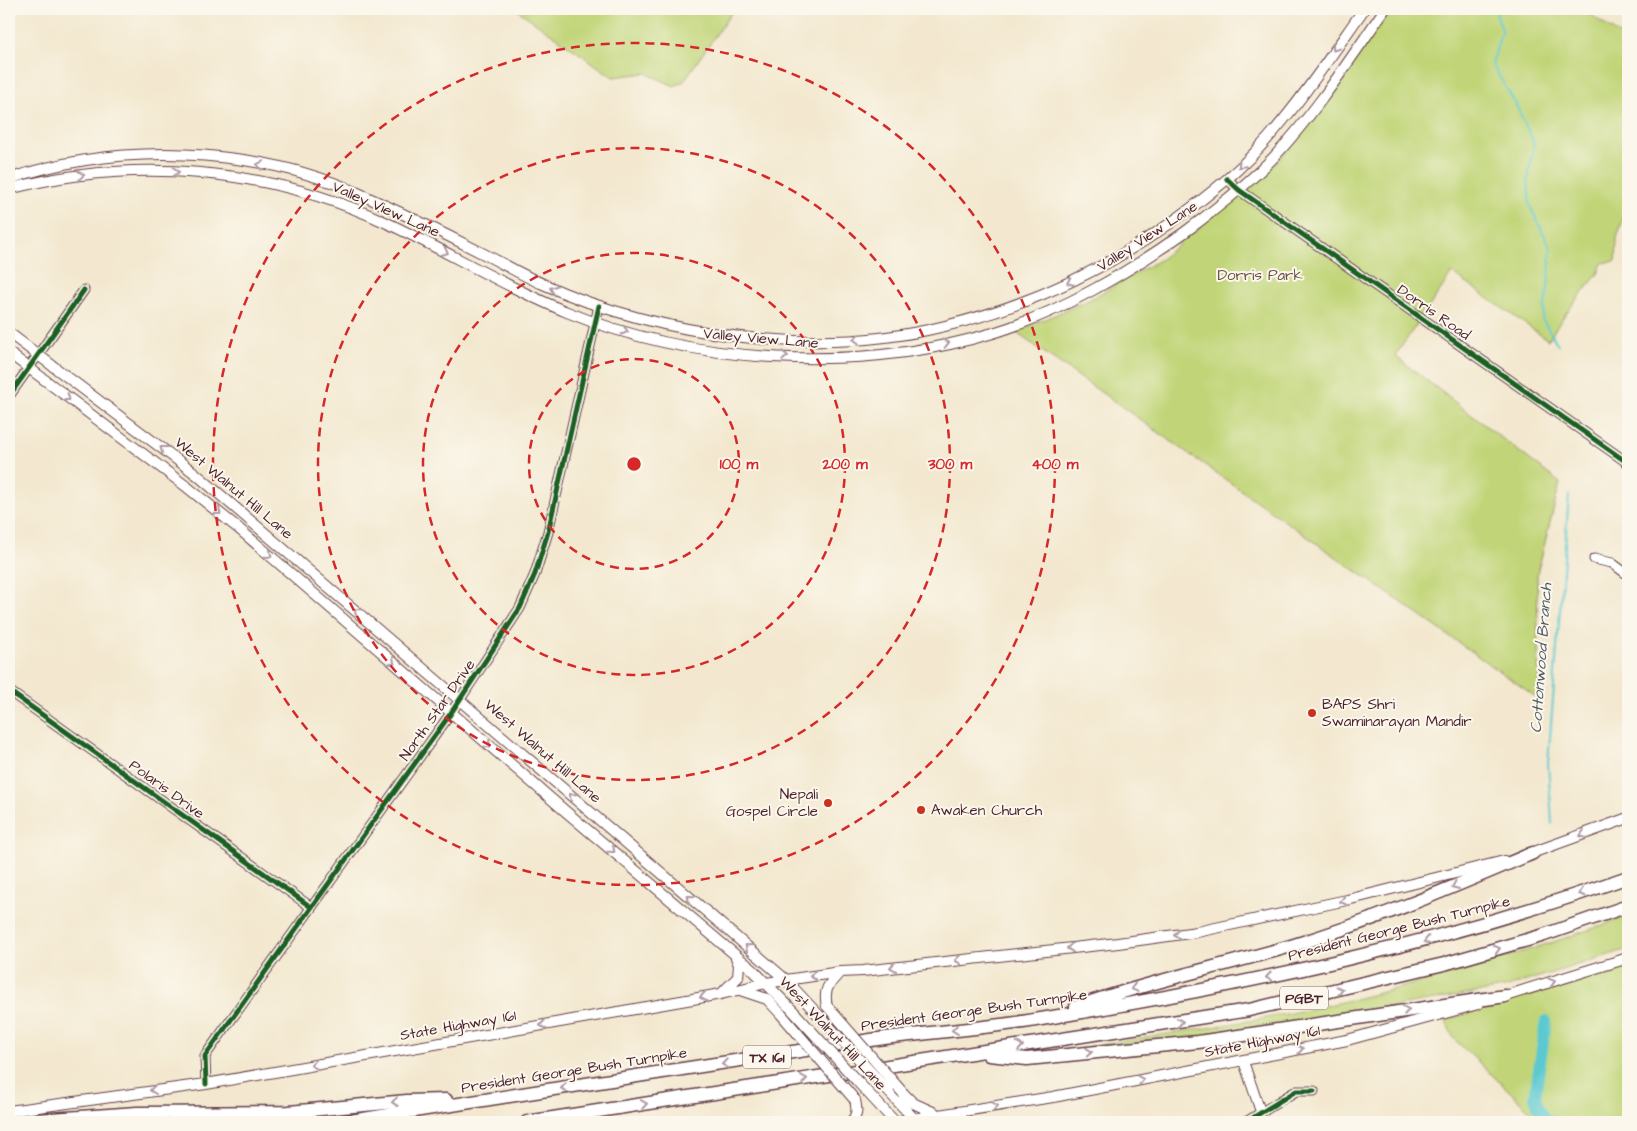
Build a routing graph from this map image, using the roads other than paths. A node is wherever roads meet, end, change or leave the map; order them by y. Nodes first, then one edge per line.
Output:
1 (1364, 9) edge
2 (1385, 9) edge
3 (9, 179) edge
4 (1227, 179) junction
5 (9, 190) edge
6 (1239, 190) junction
7 (84, 290) dead end
8 (599, 306) junction
9 (596, 322) junction
10 (9, 333) edge
11 (9, 353) edge
12 (38, 355) junction
13 (29, 368) junction
14 (9, 396) edge
15 (1628, 463) edge
16 (242, 513) junction
17 (232, 524) junction
18 (1594, 558) dead end
19 (1628, 575) edge
20 (340, 597) junction
21 (330, 608) junction
22 (9, 690) edge
23 (461, 700) junction
24 (451, 713) junction
25 (1628, 818) edge
26 (1532, 854) junction
27 (1628, 877) edge
28 (675, 885) junction
29 (666, 895) junction
30 (1628, 906) edge
31 (311, 907) junction
32 (734, 954) junction
33 (1628, 958) edge
34 (840, 972) junction
35 (785, 980) junction
36 (766, 983) junction
37 (739, 990) junction
38 (721, 994) junction
39 (1505, 996) junction
40 (1038, 1020) junction
41 (972, 1054) junction
42 (1243, 1060) junction
43 (206, 1084) junction
44 (1314, 1091) dead end
45 (496, 1098) junction
46 (9, 1111) edge
47 (1261, 1113) junction
48 (940, 1118) edge
49 (915, 1120) edge
50 (9, 1122) edge
51 (344, 1122) edge
52 (527, 1122) edge
53 (851, 1122) edge
54 (895, 1122) edge
55 (1246, 1122) edge

1 -> 4 main road, Valley View Lane
2 - 6 main road, Valley View Lane
8 -> 3 main road, Valley View Lane
4 - 6 street, Dorris Road
4 -> 8 main road, Valley View Lane
5 -> 9 main road, Valley View Lane
9 -> 6 main road, Valley View Lane
6 - 15 street, Dorris Road
7 - 12 street
8 - 9 street, North Star Drive
9 - 23 street, North Star Drive
10 - 12 main road, West Walnut Hill Lane
11 - 13 main road, West Walnut Hill Lane
12 - 13 street
16 -> 12 main road, West Walnut Hill Lane
13 - 14 street
13 -> 17 main road, West Walnut Hill Lane
16 - 17 main road
16 - 20 main road, West Walnut Hill Lane
17 -> 21 main road, West Walnut Hill Lane
18 - 19 street
20 - 21 main road
23 -> 20 main road, West Walnut Hill Lane
21 -> 24 main road, West Walnut Hill Lane
22 - 31 street, Polaris Drive
23 - 24 street, North Star Drive
28 -> 23 main road, West Walnut Hill Lane
24 -> 29 main road, West Walnut Hill Lane
24 - 31 street, North Star Drive
25 -> 26 main road
26 -> 34 main road, State Highway 161
26 -> 40 highway
27 -> 40 highway, President George Bush Turnpike / PGBT
28 - 29 main road
35 -> 28 main road, West Walnut Hill Lane
29 - 32 main road, West Walnut Hill Lane
41 -> 30 highway, PGBT
31 - 43 street, North Star Drive
32 - 36 main road, West Walnut Hill Lane
32 - 38 main road
39 -> 33 main road, State Highway 161
34 -> 35 main road, State Highway 161
34 - 48 main road, bridge
35 - 36 main road, State Highway 161
35 - 49 main road, West Walnut Hill Lane, bridge
36 - 37 main road, State Highway 161
36 - 54 main road, West Walnut Hill Lane, bridge
37 - 38 main road, State Highway 161
37 - 53 main road, bridge
38 -> 43 main road, State Highway 161
41 -> 39 highway
42 -> 39 main road, State Highway 161
40 -> 45 highway, President George Bush Turnpike / TX 161
52 -> 41 highway, TX 161
42 - 47 street
48 -> 42 main road, State Highway 161
43 -> 46 main road, State Highway 161
44 - 47 street
45 -> 50 highway
45 - 51 highway, President George Bush Turnpike / TX 161
47 - 55 street
48 - 49 main road
49 - 54 main road

